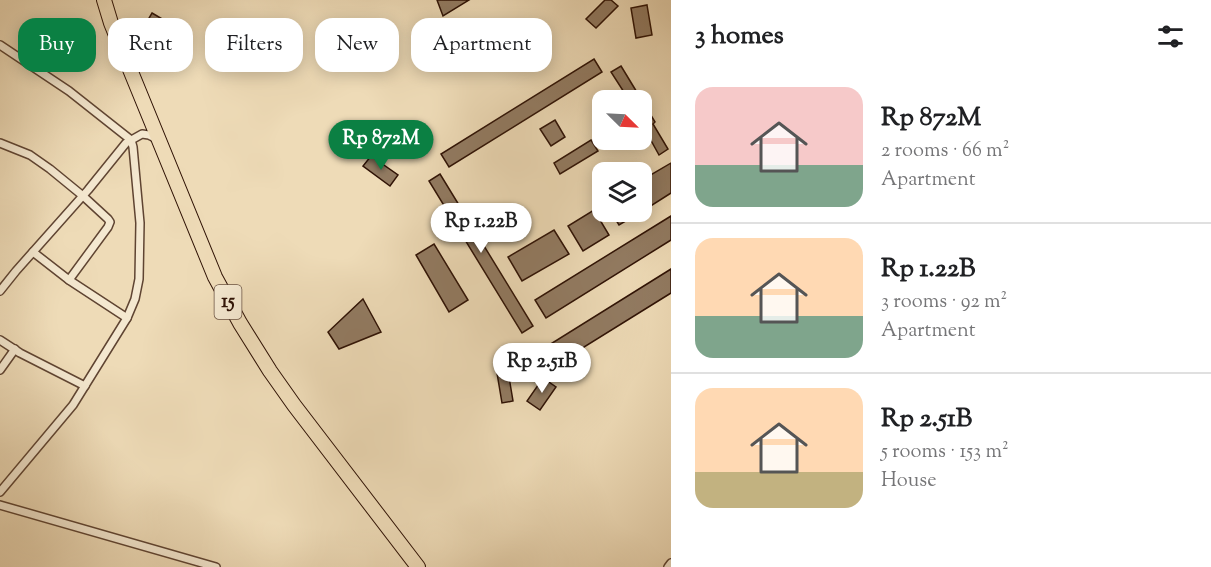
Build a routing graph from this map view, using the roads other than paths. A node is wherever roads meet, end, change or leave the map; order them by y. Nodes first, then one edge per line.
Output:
1 (104, 0) edge
2 (0, 45) edge
3 (147, 111) junction
4 (142, 134) junction
5 (131, 140) junction
6 (159, 141) junction
7 (0, 143) edge
8 (83, 196) junction
9 (33, 252) junction
10 (69, 280) junction
11 (0, 291) edge
12 (127, 318) junction
13 (0, 340) edge
14 (15, 349) junction
15 (0, 370) edge
16 (85, 386) junction
17 (1, 490) edge
18 (0, 505) edge
19 (671, 563) edge
20 (216, 567) edge
21 (418, 567) edge
22 (668, 567) edge

1 - 3 highway, 15
2 - 5 street
3 - 4 street
3 - 6 highway, 15
4 - 5 street
4 - 6 street
5 - 8 street
5 - 12 street
6 - 21 highway, 15
7 - 8 street
8 - 9 street
8 - 10 street
9 - 10 street
9 - 11 street
10 - 12 street
12 - 16 street
13 - 14 street
14 - 15 street
14 - 16 street
16 - 17 street
18 - 20 street
19 - 22 street

